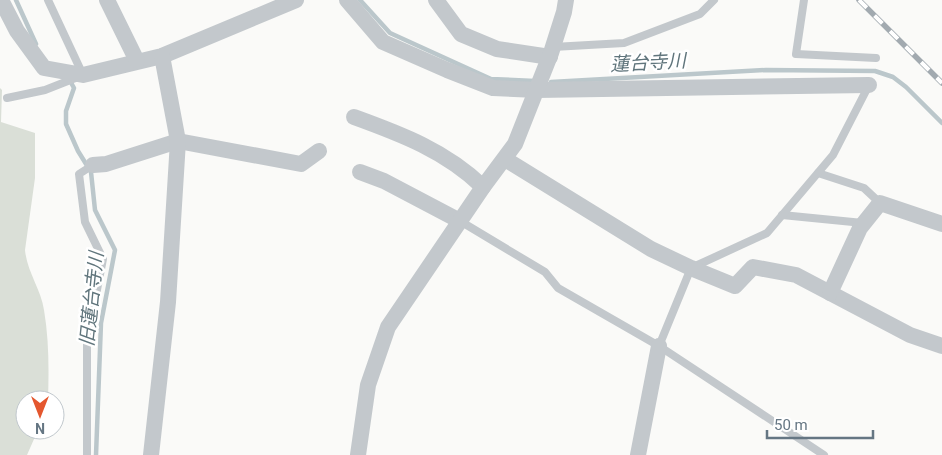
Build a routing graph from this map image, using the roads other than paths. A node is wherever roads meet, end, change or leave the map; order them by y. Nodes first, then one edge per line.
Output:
1 (1, 0) edge
2 (48, 0) edge
3 (107, 0) edge
4 (294, 0) edge
5 (347, 0) edge
6 (436, 0) edge
7 (566, 0) edge
8 (714, 0) edge
9 (804, 0) edge
10 (552, 52) junction
11 (162, 56) junction
12 (876, 58) dead end
13 (137, 61) junction
14 (83, 75) junction
15 (869, 85) joint
16 (537, 90) junction
17 (7, 98) dead end
18 (354, 117) dead end
19 (178, 141) junction
20 (318, 152) dead end
21 (505, 159) junction
22 (93, 165) joint
23 (360, 172) dead end
24 (818, 173) junction
25 (483, 187) junction
26 (880, 203) junction
27 (782, 215) junction
28 (460, 221) junction
29 (863, 223) junction
30 (942, 224) edge
31 (691, 268) junction
32 (830, 293) junction
33 (658, 346) junction
34 (942, 346) edge
35 (87, 455) edge
36 (151, 455) edge
37 (358, 455) edge
38 (638, 455) edge
39 (824, 455) edge

1 - 14 street
2 - 14 lane
3 - 13 street
4 - 11 street
5 - 16 street
6 - 10 street
7 - 10 street
8 - 10 lane
9 - 12 lane
10 - 16 street
11 - 13 street
11 - 19 street
13 - 14 street
14 - 17 lane
15 - 16 street
15 - 24 lane
16 - 21 street
18 - 25 street
19 - 20 street
19 - 22 street
19 - 36 street
21 - 25 street
21 - 31 street
22 - 35 lane
23 - 28 street
24 - 26 lane
24 - 27 lane
25 - 28 street
26 - 29 street
26 - 30 street
27 - 29 lane
27 - 31 lane
28 - 33 lane
28 - 37 street
29 - 32 street
31 - 32 street
31 - 33 lane
32 - 34 street
33 - 38 street
33 - 39 lane

